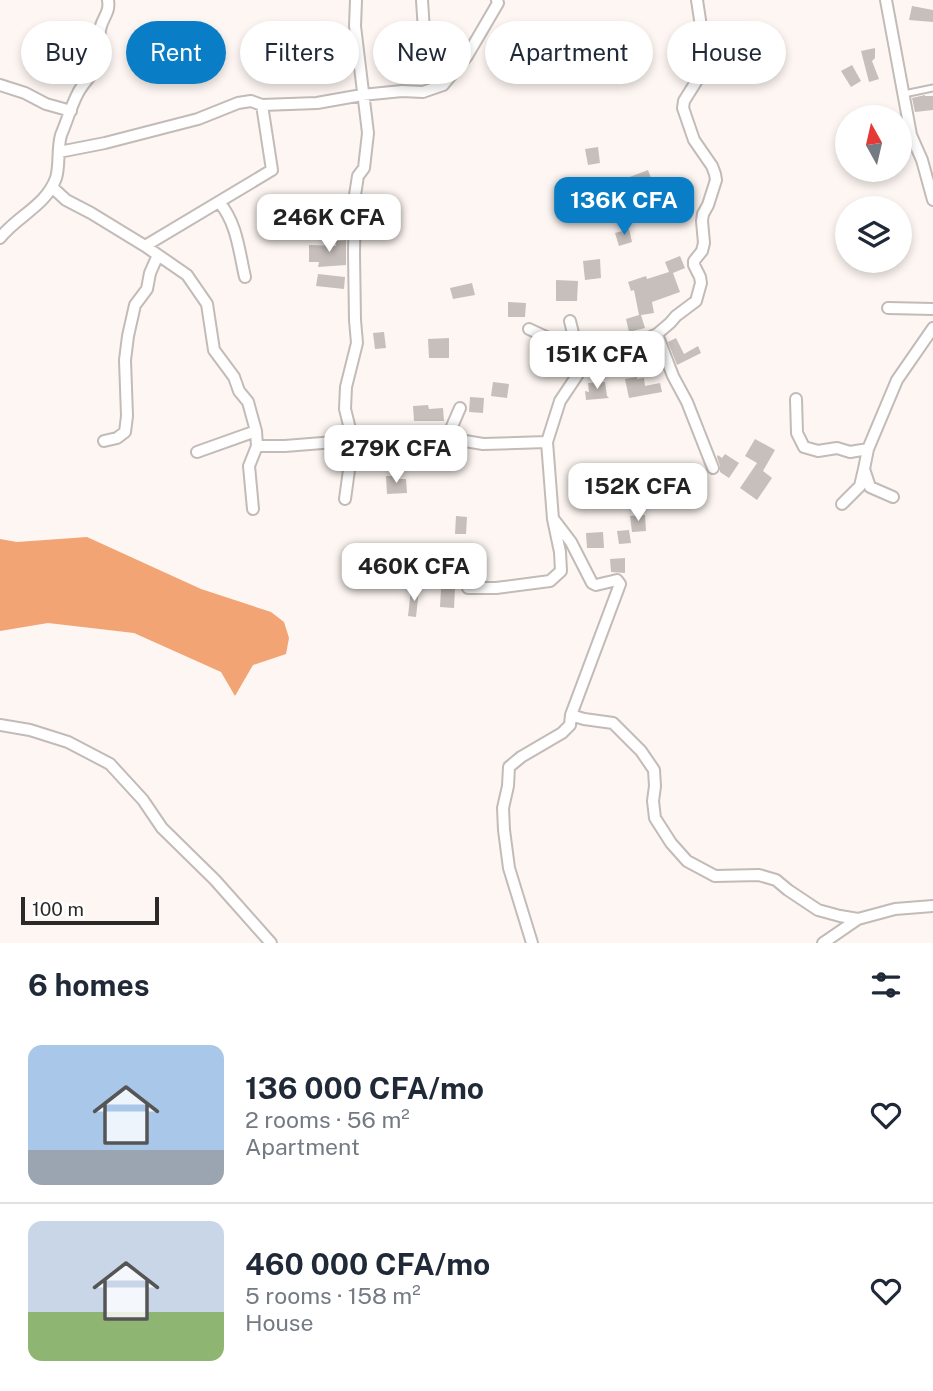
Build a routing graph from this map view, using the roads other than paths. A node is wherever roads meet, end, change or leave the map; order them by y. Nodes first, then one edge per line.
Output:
1 (107, 0) edge
2 (356, 0) edge
3 (422, 0) edge
4 (497, 0) edge
5 (697, 0) edge
6 (886, 0) edge
7 (443, 85) junction
8 (0, 86) edge
9 (933, 88) edge
10 (362, 94) junction
11 (904, 94) junction
12 (262, 106) junction
13 (71, 111) junction
14 (59, 152) junction
15 (52, 187) junction
16 (933, 200) edge
17 (219, 202) junction
18 (0, 238) edge
19 (145, 246) junction
20 (158, 255) junction
21 (244, 277) dead end
22 (888, 308) dead end
23 (933, 309) edge
24 (570, 321) dead end
25 (933, 328) edge
26 (530, 330) dead end
27 (657, 334) junction
28 (577, 354) junction
29 (588, 365) junction
30 (796, 399) dead end
31 (460, 408) dead end
32 (256, 431) junction
33 (409, 436) junction
34 (447, 438) junction
35 (104, 441) dead end
36 (352, 441) junction
37 (547, 442) junction
38 (257, 446) junction
39 (868, 449) junction
40 (197, 452) dead end
41 (410, 462) dead end
42 (713, 468) dead end
43 (864, 469) junction
44 (893, 497) dead end
45 (345, 499) dead end
46 (842, 504) dead end
47 (253, 509) dead end
48 (553, 519) junction
49 (468, 588) dead end
50 (571, 715) junction
51 (0, 725) edge
52 (933, 906) edge
53 (858, 919) junction
54 (271, 943) edge
55 (532, 943) edge
56 (823, 943) edge

1 - 13 street
2 - 10 street
3 - 7 street
4 - 7 street
5 - 27 street
6 - 11 street
7 - 10 street
8 - 13 street
9 - 11 lane
10 - 12 street
10 - 36 street
11 - 16 street
12 - 14 street
12 - 17 street
13 - 14 street
14 - 15 street
15 - 18 street
15 - 19 street
17 - 19 street
17 - 21 street
19 - 20 street
20 - 32 street
20 - 35 street
22 - 23 street
24 - 28 street
25 - 39 street
26 - 28 street
27 - 29 street
27 - 42 street
28 - 29 street
29 - 37 street
30 - 39 street
31 - 34 street
32 - 38 street
32 - 40 street
33 - 34 street
33 - 36 street
33 - 41 street
34 - 37 street
36 - 38 street
36 - 45 street
37 - 48 street
38 - 47 street
39 - 43 street
43 - 44 street
43 - 46 street
48 - 49 street
48 - 50 street
50 - 53 street
50 - 55 street
51 - 54 street
52 - 53 street
53 - 56 street

